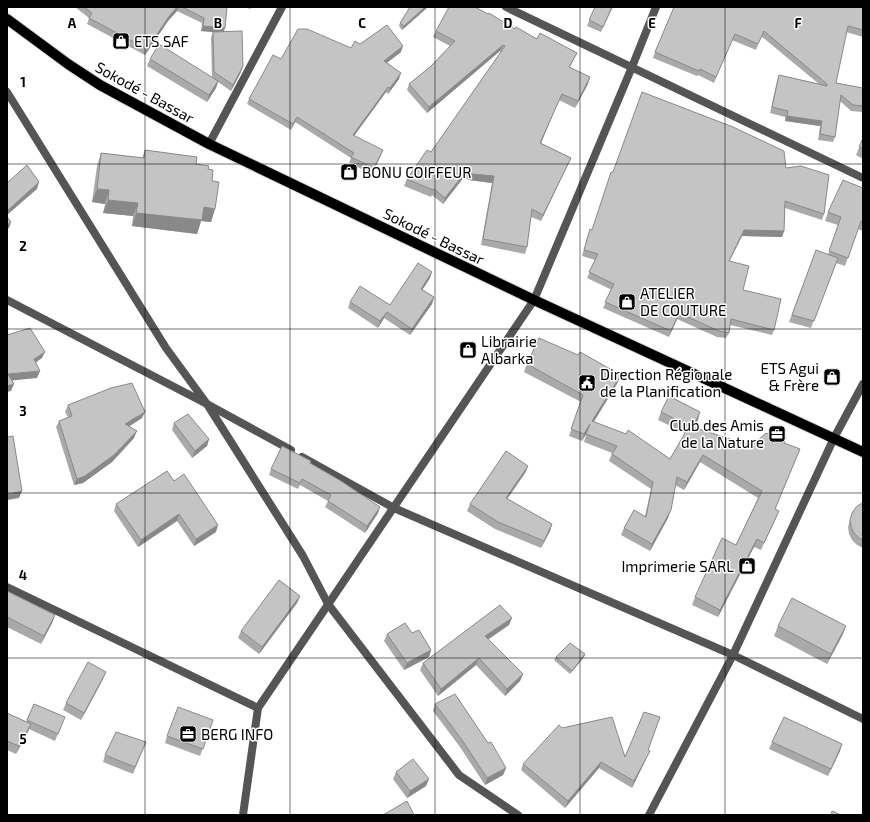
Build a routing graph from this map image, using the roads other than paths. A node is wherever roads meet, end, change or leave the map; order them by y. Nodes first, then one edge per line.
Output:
1 (282, 7) edge
2 (506, 7) edge
3 (656, 7) edge
4 (7, 20) edge
5 (632, 67) junction
6 (7, 92) edge
7 (209, 144) junction
8 (863, 178) edge
9 (7, 300) edge
10 (534, 300) junction
11 (863, 384) edge
12 (206, 404) junction
13 (834, 438) junction
14 (863, 452) edge
15 (394, 508) junction
16 (7, 587) edge
17 (328, 604) junction
18 (734, 655) junction
19 (258, 708) junction
20 (863, 720) edge
21 (243, 815) edge
22 (518, 815) edge
23 (649, 815) edge

1 - 7 street
2 - 5 street
3 - 5 street
4 - 7 main road, Sokodé - Bassar
5 - 8 street
5 - 10 street
6 - 12 street
7 - 10 main road, Sokodé - Bassar
9 - 12 street
10 - 13 main road, Sokodé - Bassar
10 - 15 street
11 - 13 street
12 - 15 street
12 - 17 street
13 - 14 main road, Sokodé - Bassar
13 - 18 street
15 - 17 street
15 - 18 street
16 - 19 street
17 - 19 street
17 - 22 street
18 - 20 street
18 - 23 street
19 - 21 street

